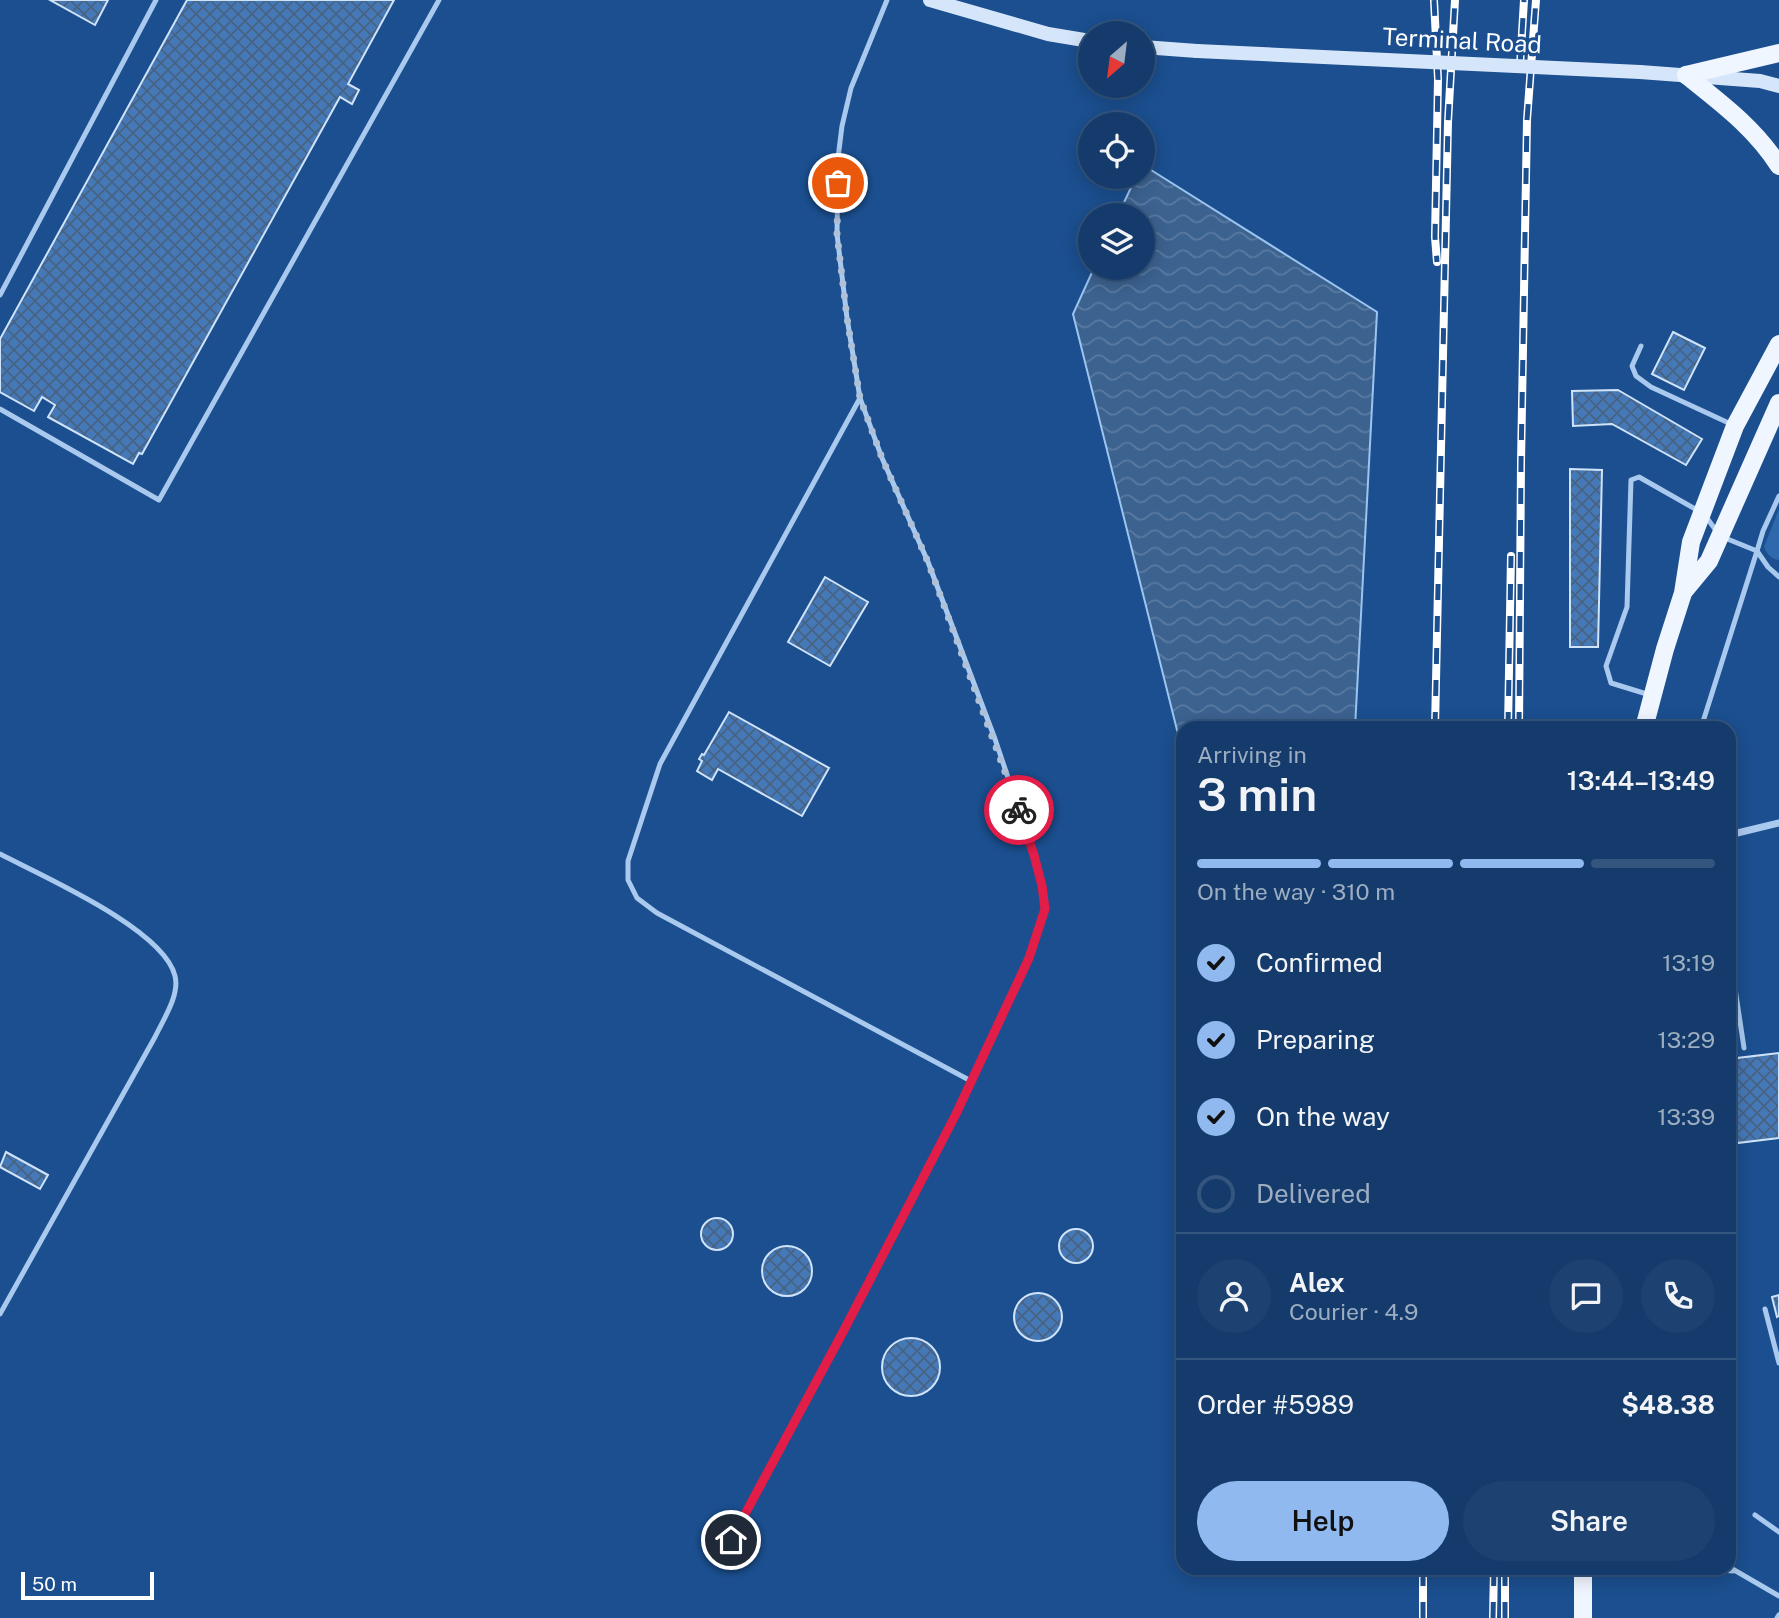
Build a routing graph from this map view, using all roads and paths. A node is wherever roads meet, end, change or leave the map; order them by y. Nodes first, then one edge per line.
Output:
1 (156, 0) edge
2 (439, 0) edge
3 (887, 0) edge
4 (930, 0) edge
5 (1078, 39) edge
6 (1155, 48) edge
7 (1779, 53) edge
8 (1686, 75) junction
9 (1779, 86) edge
10 (1779, 166) edge
11 (0, 295) edge
12 (1779, 326) edge
13 (1779, 344) edge
14 (1641, 346) dead end
15 (860, 398) junction
16 (1779, 403) edge
17 (0, 409) edge
18 (1735, 426) junction
19 (1779, 496) edge
20 (1703, 514) junction
21 (1720, 536) junction
22 (1757, 551) junction
23 (1779, 577) edge
24 (1682, 593) junction
25 (1652, 696) junction
26 (1646, 721) edge
27 (1703, 721) edge
28 (1779, 824) edge
29 (1736, 833) edge
30 (0, 854) edge
31 (1736, 995) edge
32 (1744, 1048) dead end
33 (971, 1080) junction
34 (1765, 1309) dead end
35 (0, 1314) edge
36 (1779, 1363) edge
37 (1755, 1515) dead end
38 (1779, 1532) edge
39 (731, 1540) dead end
40 (1736, 1571) edge
41 (1736, 1573) edge
42 (1739, 1573) junction
43 (1583, 1575) edge
44 (1779, 1596) edge
45 (1583, 1618) edge

1 - 11 lane
2 - 17 lane
3 - 15 lane
4 - 5 main road
6 - 8 main road, Terminal Road, bridge
7 - 8 main road
8 - 9 main road, Terminal Road
8 - 10 main road
12 - 18 main road
13 - 18 main road
14 - 18 lane
15 - 33 lane
15 - 33 lane
16 - 21 main road
18 - 20 main road
19 - 22 lane
20 - 21 lane
20 - 24 main road
20 - 25 lane
21 - 22 lane
21 - 24 main road
22 - 23 lane
22 - 27 lane
24 - 25 main road
25 - 26 main road
28 - 29 street
30 - 35 lane
31 - 32 lane
33 - 39 lane
34 - 36 lane
37 - 38 lane
40 - 42 lane
41 - 42 lane
42 - 44 lane
43 - 45 main road

